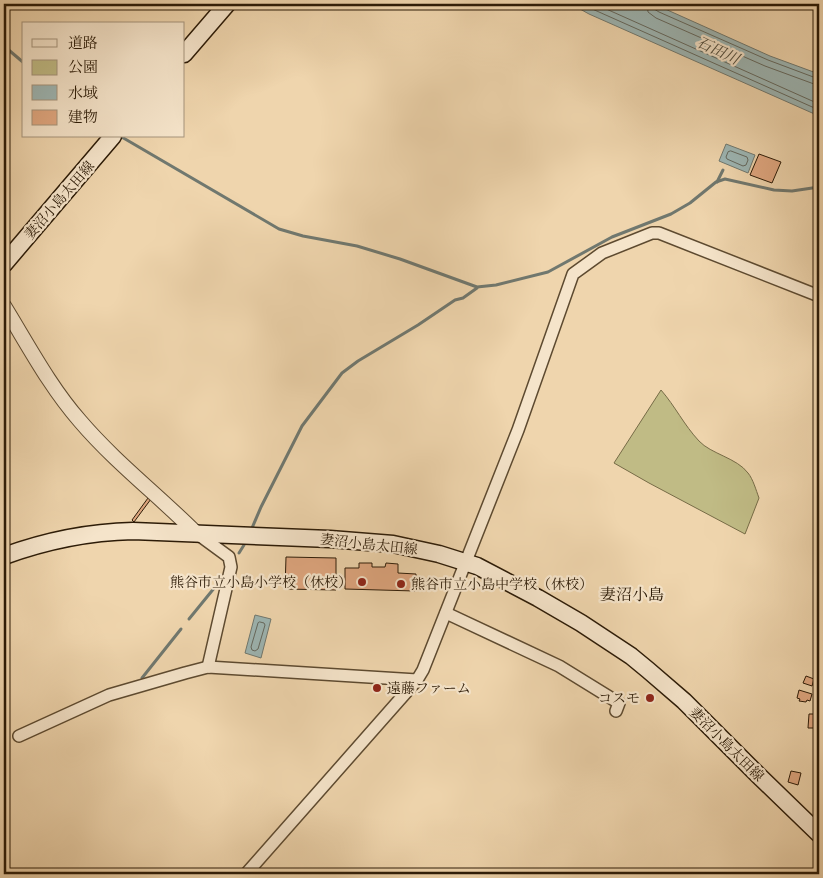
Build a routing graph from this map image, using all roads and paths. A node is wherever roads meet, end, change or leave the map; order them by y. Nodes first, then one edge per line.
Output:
1 (227, 4) edge
2 (185, 53) edge
3 (112, 138) edge
4 (4, 264) edge
5 (819, 296) edge
6 (4, 306) edge
7 (196, 533) junction
8 (4, 556) edge
9 (466, 562) junction
10 (446, 613) junction
11 (208, 667) junction
12 (417, 680) junction
13 (616, 711) dead end
14 (19, 736) dead end
15 (816, 825) edge
16 (246, 874) edge

1 - 2 main road
3 - 4 main road, 妻沼小島太田線
5 - 9 street
6 - 7 street
7 - 8 main road, 妻沼小島太田線
7 - 9 main road, 妻沼小島太田線
7 - 11 street
9 - 10 street
9 - 15 main road, 妻沼小島太田線
10 - 12 street
10 - 13 street
11 - 12 street
11 - 14 street
12 - 16 street

